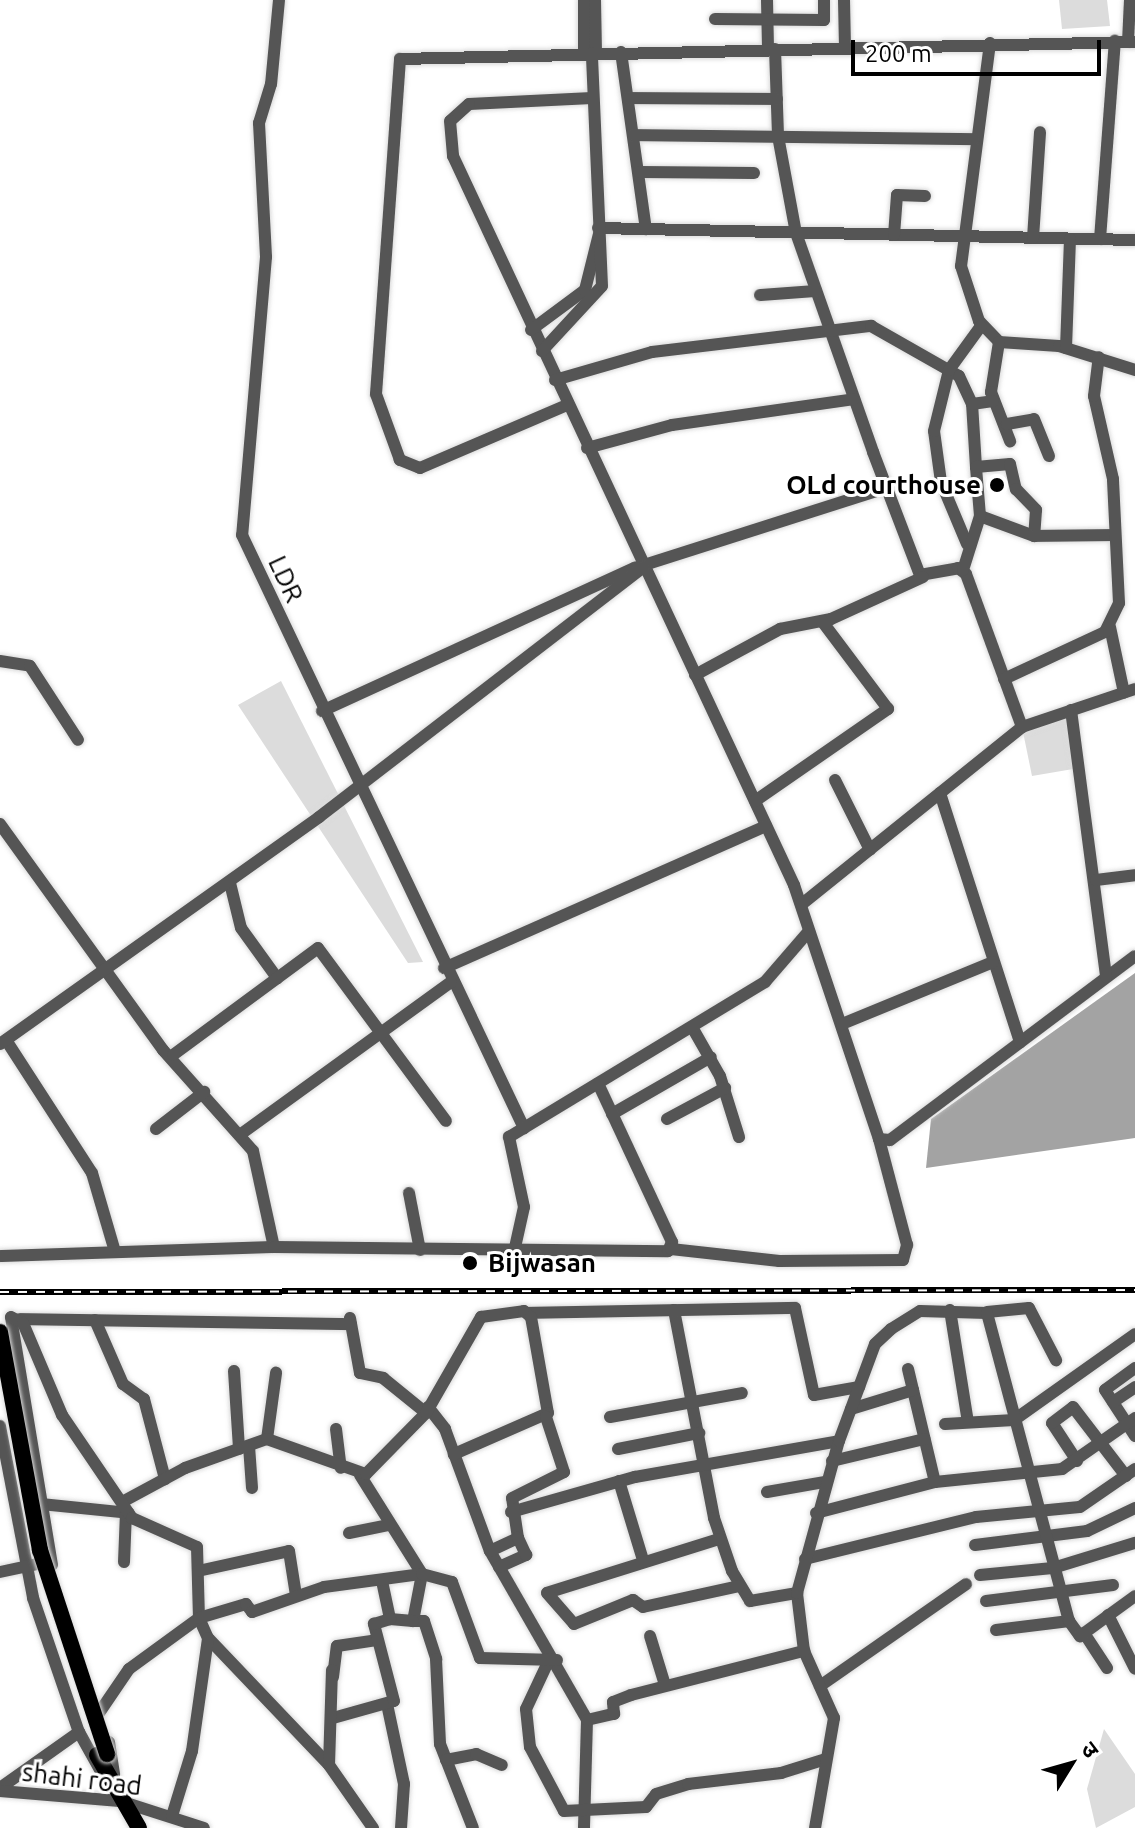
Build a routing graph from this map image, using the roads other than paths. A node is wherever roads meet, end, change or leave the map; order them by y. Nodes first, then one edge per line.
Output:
1 (279, 0) edge
2 (584, 0) edge
3 (595, 0) edge
4 (767, 0) edge
5 (824, 0) edge
6 (844, 0) edge
7 (1130, 0) edge
8 (767, 17) junction
9 (715, 19) dead end
10 (1126, 42) edge
11 (990, 43) junction
12 (845, 48) junction
13 (772, 49) junction
14 (621, 52) junction
15 (591, 53) junction
16 (592, 98) junction
17 (628, 98) junction
18 (777, 99) junction
19 (1040, 132) dead end
20 (633, 135) junction
21 (778, 136) junction
22 (974, 139) junction
23 (639, 172) junction
24 (754, 173) dead end
25 (925, 196) dead end
26 (646, 229) junction
27 (599, 231) junction
28 (796, 233) junction
29 (894, 235) junction
30 (962, 237) junction
31 (1033, 238) junction
32 (1070, 239) junction
33 (1100, 239) junction
34 (1135, 240) edge
35 (816, 291) junction
36 (760, 295) dead end
37 (981, 326) junction
38 (830, 329) junction
39 (531, 330) junction
40 (999, 342) junction
41 (1066, 348) junction
42 (542, 351) junction
43 (1099, 357) junction
44 (949, 370) junction
45 (1135, 370) edge
46 (555, 380) junction
47 (854, 399) junction
48 (993, 401) junction
49 (972, 404) junction
50 (567, 405) junction
51 (1007, 424) junction
52 (1010, 441) dead end
53 (587, 448) junction
54 (1049, 456) dead end
55 (976, 467) junction
56 (886, 488) junction
57 (980, 516) junction
58 (1111, 535) junction
59 (1034, 536) junction
60 (967, 544) junction
61 (644, 567) junction
62 (963, 570) junction
63 (923, 577) junction
64 (1135, 596) edge
65 (1120, 599) junction
66 (822, 621) junction
67 (1110, 627) junction
68 (0, 661) edge
69 (695, 675) junction
70 (1004, 679) junction
71 (1129, 691) edge
72 (1071, 710) junction
73 (322, 711) junction
74 (1022, 727) junction
75 (78, 740) dead end
76 (835, 780) dead end
77 (359, 787) junction
78 (940, 793) junction
79 (755, 801) junction
80 (0, 824) edge
81 (766, 826) junction
82 (870, 850) junction
83 (1135, 875) edge
84 (1096, 880) junction
85 (230, 883) junction
86 (802, 904) junction
87 (809, 931) junction
88 (1135, 956) edge
89 (993, 962) junction
90 (444, 968) junction
91 (106, 971) junction
92 (1106, 977) junction
93 (277, 978) junction
94 (451, 982) junction
95 (842, 1024) junction
96 (692, 1027) junction
97 (383, 1030) junction
98 (3, 1042) edge
99 (1020, 1042) junction
100 (173, 1055) junction
101 (711, 1057) junction
102 (598, 1083) junction
103 (725, 1088) junction
104 (204, 1092) junction
105 (612, 1114) junction
106 (667, 1119) dead end
107 (446, 1121) dead end
108 (524, 1128) junction
109 (156, 1129) dead end
110 (241, 1134) junction
111 (739, 1137) dead end
112 (879, 1139) junction
113 (409, 1193) dead end
114 (274, 1247) junction
115 (114, 1248) junction
116 (671, 1249) junction
117 (420, 1250) junction
118 (514, 1252) junction
119 (0, 1256) edge
120 (674, 1310) junction
121 (950, 1310) junction
122 (987, 1312) junction
123 (528, 1313) junction
124 (95, 1320) junction
125 (7, 1322) edge
126 (1135, 1334) edge
127 (1056, 1360) dead end
128 (1135, 1368) edge
129 (908, 1369) dead end
130 (234, 1371) dead end
131 (276, 1373) dead end
132 (0, 1382) edge
133 (859, 1387) junction
134 (1135, 1387) edge
135 (913, 1390) junction
136 (742, 1393) dead end
137 (693, 1402) junction
138 (1113, 1402) junction
139 (851, 1409) junction
140 (427, 1410) junction
141 (546, 1417) junction
142 (610, 1417) dead end
143 (1014, 1420) junction
144 (1131, 1421) edge
145 (968, 1422) junction
146 (945, 1424) dead end
147 (0, 1426) edge
148 (336, 1429) dead end
149 (699, 1433) junction
150 (1135, 1436) edge
151 (267, 1439) junction
152 (924, 1439) junction
153 (839, 1441) junction
154 (1102, 1443) junction
155 (244, 1447) junction
156 (618, 1449) dead end
157 (454, 1454) junction
158 (33, 1461) junction
159 (832, 1461) junction
160 (1077, 1461) junction
161 (703, 1463) junction
162 (3, 1467) edge
163 (341, 1468) junction
164 (1131, 1472) edge
165 (1028, 1473) junction
166 (360, 1475) junction
167 (165, 1479) junction
168 (619, 1481) junction
169 (825, 1482) junction
170 (935, 1482) junction
171 (252, 1488) dead end
172 (767, 1492) dead end
173 (41, 1504) junction
174 (1135, 1508) edge
175 (126, 1509) junction
176 (511, 1512) junction
177 (1037, 1512) junction
178 (816, 1513) junction
179 (389, 1525) junction
180 (349, 1533) dead end
181 (518, 1538) junction
182 (1045, 1538) junction
183 (719, 1539) junction
184 (1135, 1543) edge
185 (975, 1545) dead end
186 (490, 1551) junction
187 (805, 1559) junction
188 (643, 1560) junction
189 (51, 1561) junction
190 (124, 1562) dead end
191 (25, 1567) junction
192 (499, 1567) junction
193 (1053, 1568) junction
194 (198, 1571) junction
195 (0, 1572) edge
196 (422, 1574) junction
197 (980, 1575) dead end
198 (382, 1581) junction
199 (966, 1584) dead end
200 (1113, 1585) dead end
201 (739, 1586) junction
202 (797, 1593) junction
203 (296, 1595) junction
204 (1060, 1595) junction
205 (1133, 1600) edge
206 (986, 1601) dead end
207 (1108, 1615) junction
208 (199, 1618) junction
209 (390, 1619) junction
210 (413, 1621) junction
211 (1069, 1621) junction
212 (996, 1630) dead end
213 (1084, 1633) junction
214 (650, 1636) dead end
215 (208, 1638) junction
216 (377, 1640) junction
217 (804, 1651) junction
218 (553, 1660) junction
219 (1107, 1668) dead end
220 (1135, 1669) edge
221 (665, 1685) junction
222 (820, 1686) junction
223 (387, 1704) junction
224 (99, 1713) junction
225 (333, 1718) junction
226 (587, 1720) junction
227 (79, 1732) junction
228 (102, 1755) junction
229 (826, 1759) junction
230 (446, 1760) junction
231 (329, 1765) junction
232 (502, 1765) dead end
233 (110, 1779) junction
234 (0, 1790) edge
235 (120, 1801) junction
236 (585, 1811) junction
237 (172, 1816) junction
238 (139, 1828) edge
239 (204, 1828) edge
240 (373, 1828) edge
241 (401, 1828) edge
242 (473, 1828) edge
243 (584, 1828) edge
244 (815, 1828) edge

1 - 73 street, LDR
2 - 15 street
3 - 15 street
4 - 8 street
5 - 8 street
6 - 12 street
7 - 10 street
8 - 9 street
8 - 13 street
10 - 11 street
10 - 33 street
11 - 12 street
11 - 22 street
12 - 13 street
13 - 14 street
13 - 18 street
14 - 15 street
14 - 17 street
15 - 16 street
15 - 50 street
16 - 27 street
16 - 39 street
17 - 18 street
17 - 20 street
18 - 21 street
19 - 31 street
20 - 21 street
20 - 23 street
21 - 22 street
21 - 28 street
22 - 30 street
23 - 24 street
23 - 26 street
25 - 29 street
26 - 27 street
26 - 28 street
27 - 39 street
27 - 42 street
28 - 29 street
28 - 35 street
29 - 30 street
30 - 31 street
30 - 37 street
31 - 32 street
32 - 33 street
32 - 41 street
33 - 34 street
35 - 36 street
35 - 38 street
37 - 40 street
37 - 44 street
38 - 44 street
38 - 46 street
38 - 47 street
39 - 42 street
40 - 41 street
40 - 48 street
41 - 43 street
42 - 46 street
43 - 45 street
43 - 58 street
44 - 49 street
44 - 60 street
46 - 50 street
47 - 53 street
47 - 56 street
48 - 49 street
48 - 51 street
49 - 55 street
50 - 53 street
51 - 52 street
51 - 54 street
53 - 61 street
55 - 57 street
55 - 59 street
56 - 61 street
56 - 63 street
57 - 59 street
57 - 60 street
58 - 59 street
58 - 65 street
60 - 62 street
61 - 69 street
61 - 73 street
61 - 77 street
62 - 63 street
62 - 70 street
63 - 66 street
64 - 65 street
65 - 67 street
66 - 69 street
66 - 79 street
67 - 70 street
67 - 71 street
68 - 75 street
69 - 79 street
70 - 74 street
71 - 72 street
72 - 74 street
72 - 84 street
73 - 77 street, LDR
74 - 78 street
76 - 82 street
77 - 85 street
77 - 90 street, LDR
78 - 82 street
78 - 89 street
79 - 81 street
80 - 91 street
81 - 86 street
81 - 90 street
82 - 86 street
83 - 84 street
84 - 92 street
85 - 91 street
85 - 93 street
86 - 87 street
87 - 95 street
87 - 96 street
88 - 92 street
89 - 95 street
89 - 99 street
90 - 94 street, LDR
91 - 98 street
91 - 100 street
92 - 99 street
93 - 97 street
93 - 100 street
94 - 97 street
94 - 108 street, LDR
95 - 112 street
96 - 101 street
96 - 102 street
97 - 107 street
97 - 110 street
98 - 115 street
99 - 112 street
100 - 104 street
101 - 103 street
101 - 105 street
102 - 105 street
102 - 108 street
103 - 106 street
103 - 111 street
104 - 109 street
104 - 110 street
105 - 116 street
108 - 118 street
110 - 114 street
112 - 116 street
113 - 117 street
114 - 115 street
114 - 117 street
115 - 119 street
116 - 118 street
117 - 118 street
120 - 123 street
120 - 133 street
120 - 137 street
121 - 122 street
121 - 133 street
121 - 145 street
122 - 127 street
122 - 143 street
123 - 140 street
123 - 141 street
124 - 125 street
124 - 140 street
124 - 167 street
125 - 158 street
125 - 175 street
125 - 228 main road, bridge
126 - 143 street
128 - 138 street
129 - 135 street
130 - 155 street
131 - 151 street
132 - 228 main road
133 - 139 street
134 - 138 street
135 - 139 street
135 - 152 street
136 - 137 street
137 - 142 street
137 - 149 street
138 - 144 street
139 - 153 street
140 - 157 street
140 - 166 street
141 - 157 street
141 - 176 street
143 - 145 street
143 - 165 street
144 - 150 street
144 - 154 street
145 - 146 street
147 - 162 street
148 - 163 street
149 - 156 street
149 - 161 street
151 - 155 street
151 - 163 street
152 - 159 street
152 - 170 street
153 - 159 street
153 - 161 street
154 - 160 street
154 - 160 street
154 - 164 street
155 - 167 street
155 - 171 street
157 - 186 street
158 - 162 street
158 - 173 street
159 - 169 street
160 - 165 street
161 - 168 street
161 - 183 street
162 - 191 street
163 - 166 street
164 - 177 street
165 - 170 street
165 - 177 street
166 - 179 street
167 - 175 street
168 - 176 street
168 - 188 street
169 - 172 street
169 - 178 street
170 - 178 street
173 - 175 street
173 - 189 street
174 - 182 street
175 - 190 street
175 - 194 street
176 - 181 street
177 - 182 street
177 - 187 street
178 - 187 street
179 - 180 street
179 - 196 street
181 - 186 street
181 - 192 street
182 - 185 street
182 - 193 street
183 - 188 street
183 - 201 street
184 - 193 street
186 - 192 street
187 - 202 street
188 - 201 street
189 - 191 street
189 - 224 street
191 - 195 street
191 - 227 street
192 - 218 street
193 - 197 street
193 - 204 street
194 - 203 street
194 - 208 street
196 - 198 street
196 - 210 street
196 - 218 street
198 - 203 street
198 - 209 street
199 - 222 street
200 - 204 street
201 - 202 street
202 - 217 street
203 - 208 street
204 - 206 street
204 - 211 street
205 - 207 street
207 - 213 street
207 - 220 street
208 - 215 street
208 - 224 street
209 - 210 street
209 - 216 street
210 - 230 street
211 - 212 street
211 - 213 street
213 - 219 street
214 - 221 street
215 - 231 street
215 - 237 street
216 - 223 street
216 - 225 street
217 - 221 street
217 - 222 street
218 - 226 street
218 - 236 street
221 - 226 street
222 - 229 street
223 - 225 street
223 - 241 street
224 - 233 street
225 - 231 street
226 - 236 street
227 - 233 street
227 - 234 street
228 - 233 main road
229 - 236 street
229 - 244 street
230 - 232 street
230 - 242 street
231 - 240 street
233 - 235 main road
234 - 235 street, shahi road
235 - 237 street, shahi road
235 - 238 main road
236 - 243 street
237 - 239 street, shahi road

